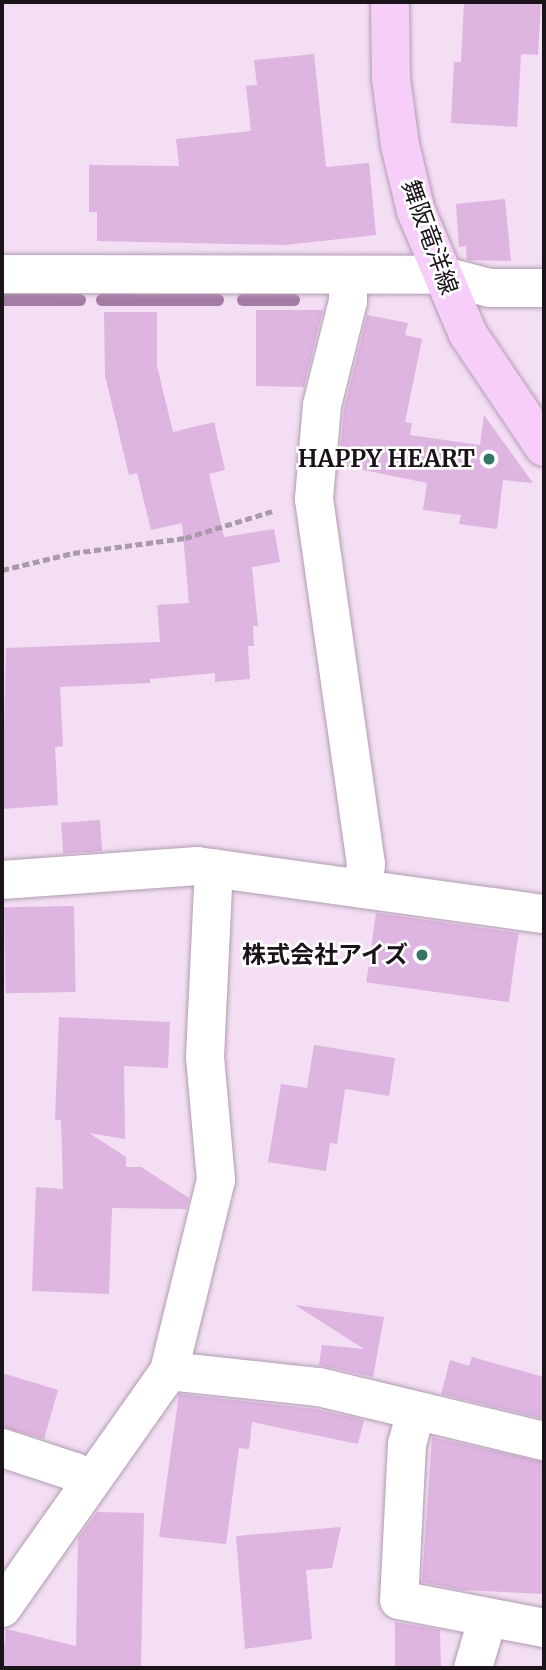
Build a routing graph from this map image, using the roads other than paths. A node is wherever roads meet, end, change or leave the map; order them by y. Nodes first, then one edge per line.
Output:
1 (390, 2) edge
2 (2, 274) edge
3 (348, 275) junction
4 (439, 275) junction
5 (544, 288) edge
6 (544, 447) edge
7 (214, 868) junction
8 (2, 880) edge
9 (363, 889) junction
10 (544, 914) edge
11 (169, 1371) junction
12 (416, 1410) junction
13 (544, 1441) edge
14 (2, 1448) edge
15 (89, 1482) junction
16 (2, 1608) edge
17 (488, 1617) junction
18 (544, 1628) edge
19 (473, 1668) edge

1 - 4 main road, 舞阪竜洋線
2 - 3 street
3 - 4 street
3 - 9 street
4 - 5 street
4 - 6 main road, 舞阪竜洋線
7 - 8 street
7 - 9 street
7 - 11 street
9 - 10 street
11 - 12 street
11 - 15 street
12 - 13 street
12 - 17 street
14 - 15 street
15 - 16 street
17 - 18 street
17 - 19 street

